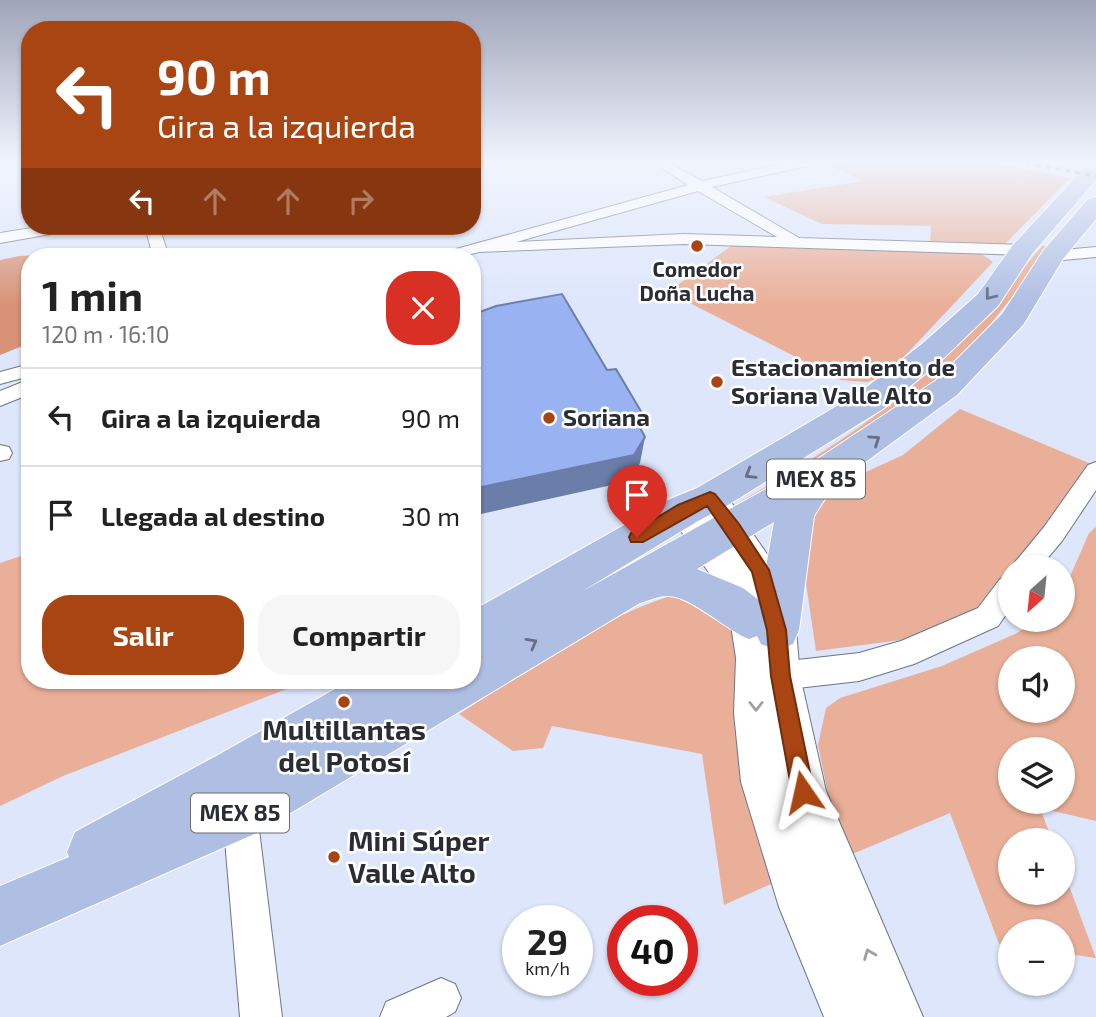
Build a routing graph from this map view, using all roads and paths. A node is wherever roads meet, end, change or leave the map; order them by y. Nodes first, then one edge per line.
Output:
1 (615, 210) edge
2 (742, 210) edge
3 (1066, 210) edge
4 (1088, 210) edge
5 (21, 234) edge
6 (0, 238) edge
7 (794, 241) junction
8 (482, 248) joint
9 (1096, 252) edge
10 (1037, 253) junction
11 (21, 372) edge
12 (0, 378) edge
13 (21, 390) edge
14 (0, 399) edge
15 (820, 476) junction
16 (1094, 482) edge
17 (709, 519) junction
18 (1035, 555) edge
19 (632, 587) junction
20 (998, 603) edge
21 (763, 625) junction
22 (481, 631) edge
23 (481, 662) edge
24 (780, 676) junction
25 (428, 689) edge
26 (238, 794) junction
27 (0, 904) edge
28 (0, 916) edge
29 (441, 998) dead end
30 (261, 1017) edge
31 (401, 1017) edge
32 (852, 1017) edge
33 (895, 1017) edge

1 - 8 street
2 - 7 street
3 - 10 main road, MEX 85
4 - 10 main road, MEX 85
5 - 6 street
7 - 8 street
7 - 10 street
9 - 10 street
15 -> 10 main road, MEX 85
10 -> 17 main road, MEX 85
11 - 12 street
13 - 14 street
15 - 17 main road, MEX 85
15 - 21 main road
16 - 18 street
17 - 19 main road, MEX 85
17 - 21 street
17 - 22 main road, MEX 85
19 - 21 main road
23 -> 19 main road, MEX 85
20 - 24 street
21 - 24 street
21 -> 32 street
33 -> 24 street
25 - 26 main road, MEX 85
26 - 27 main road, MEX 85
26 - 28 main road, MEX 85
26 - 30 street
29 - 31 street

